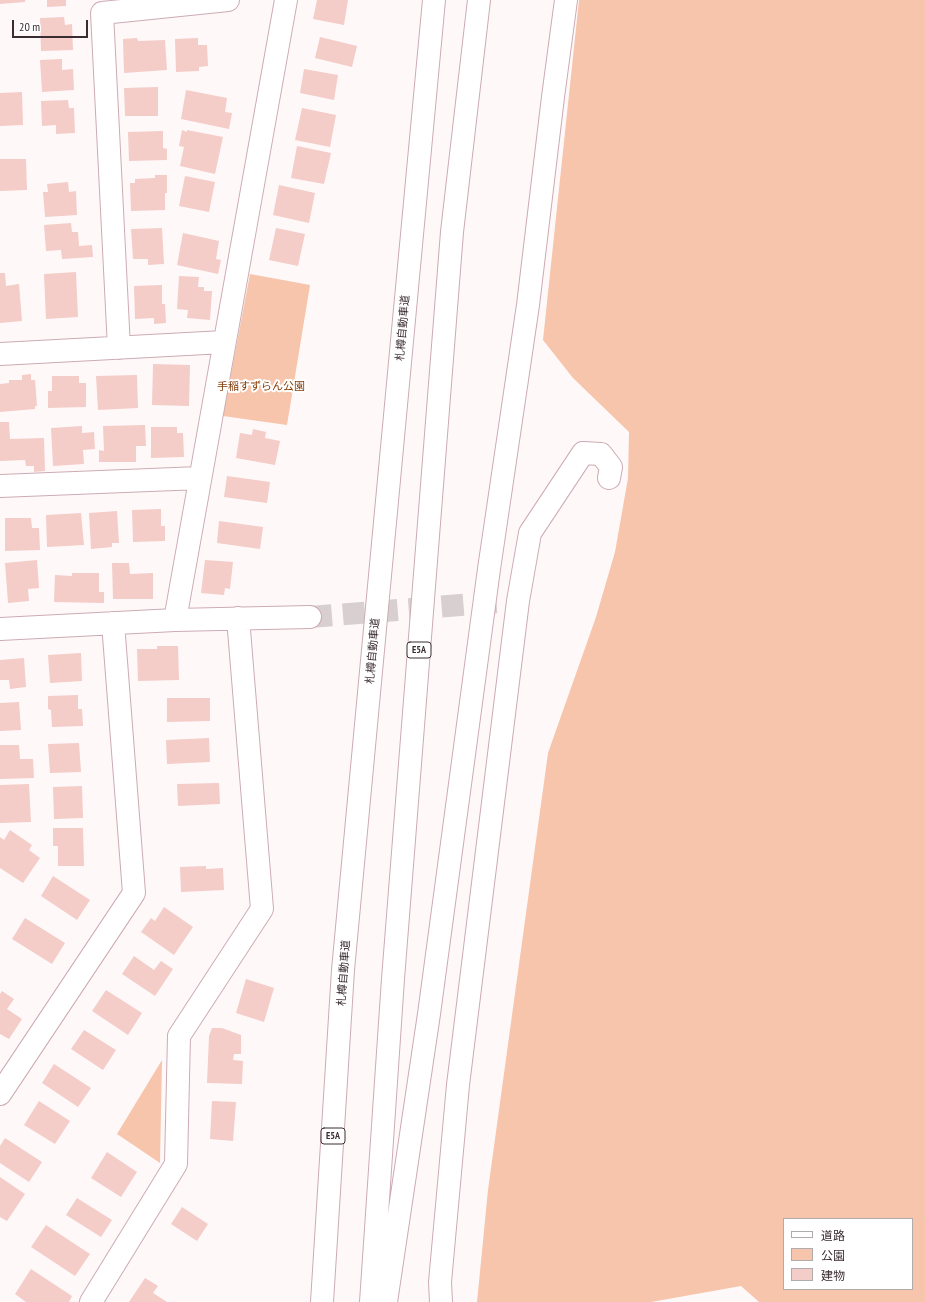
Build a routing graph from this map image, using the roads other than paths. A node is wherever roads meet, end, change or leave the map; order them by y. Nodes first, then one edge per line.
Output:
1 (228, 0) edge
2 (286, 0) edge
3 (434, 0) edge
4 (479, 0) edge
5 (566, 0) edge
6 (224, 342) junction
7 (119, 348) junction
8 (0, 354) edge
9 (200, 478) junction
10 (609, 478) dead end
11 (0, 486) edge
12 (310, 617) tunnel mouth
13 (238, 618) junction
14 (175, 620) junction
15 (113, 623) junction
16 (0, 629) edge
17 (8, 1064) edge
18 (0, 1094) edge
19 (91, 1302) edge
20 (322, 1302) edge
21 (371, 1302) edge
22 (386, 1302) edge
23 (441, 1302) edge

1 - 7 main road
2 - 6 main road
3 - 20 main road, 札樽自動車道 / E5A
4 - 21 main road, E5A
5 - 22 main road
6 - 7 main road
6 - 9 main road
7 - 8 main road
9 - 11 main road
9 - 14 main road
10 - 23 main road
12 - 13 main road
13 - 14 main road
13 - 19 main road
14 - 15 main road
15 - 16 main road
15 - 17 main road
17 - 18 main road

